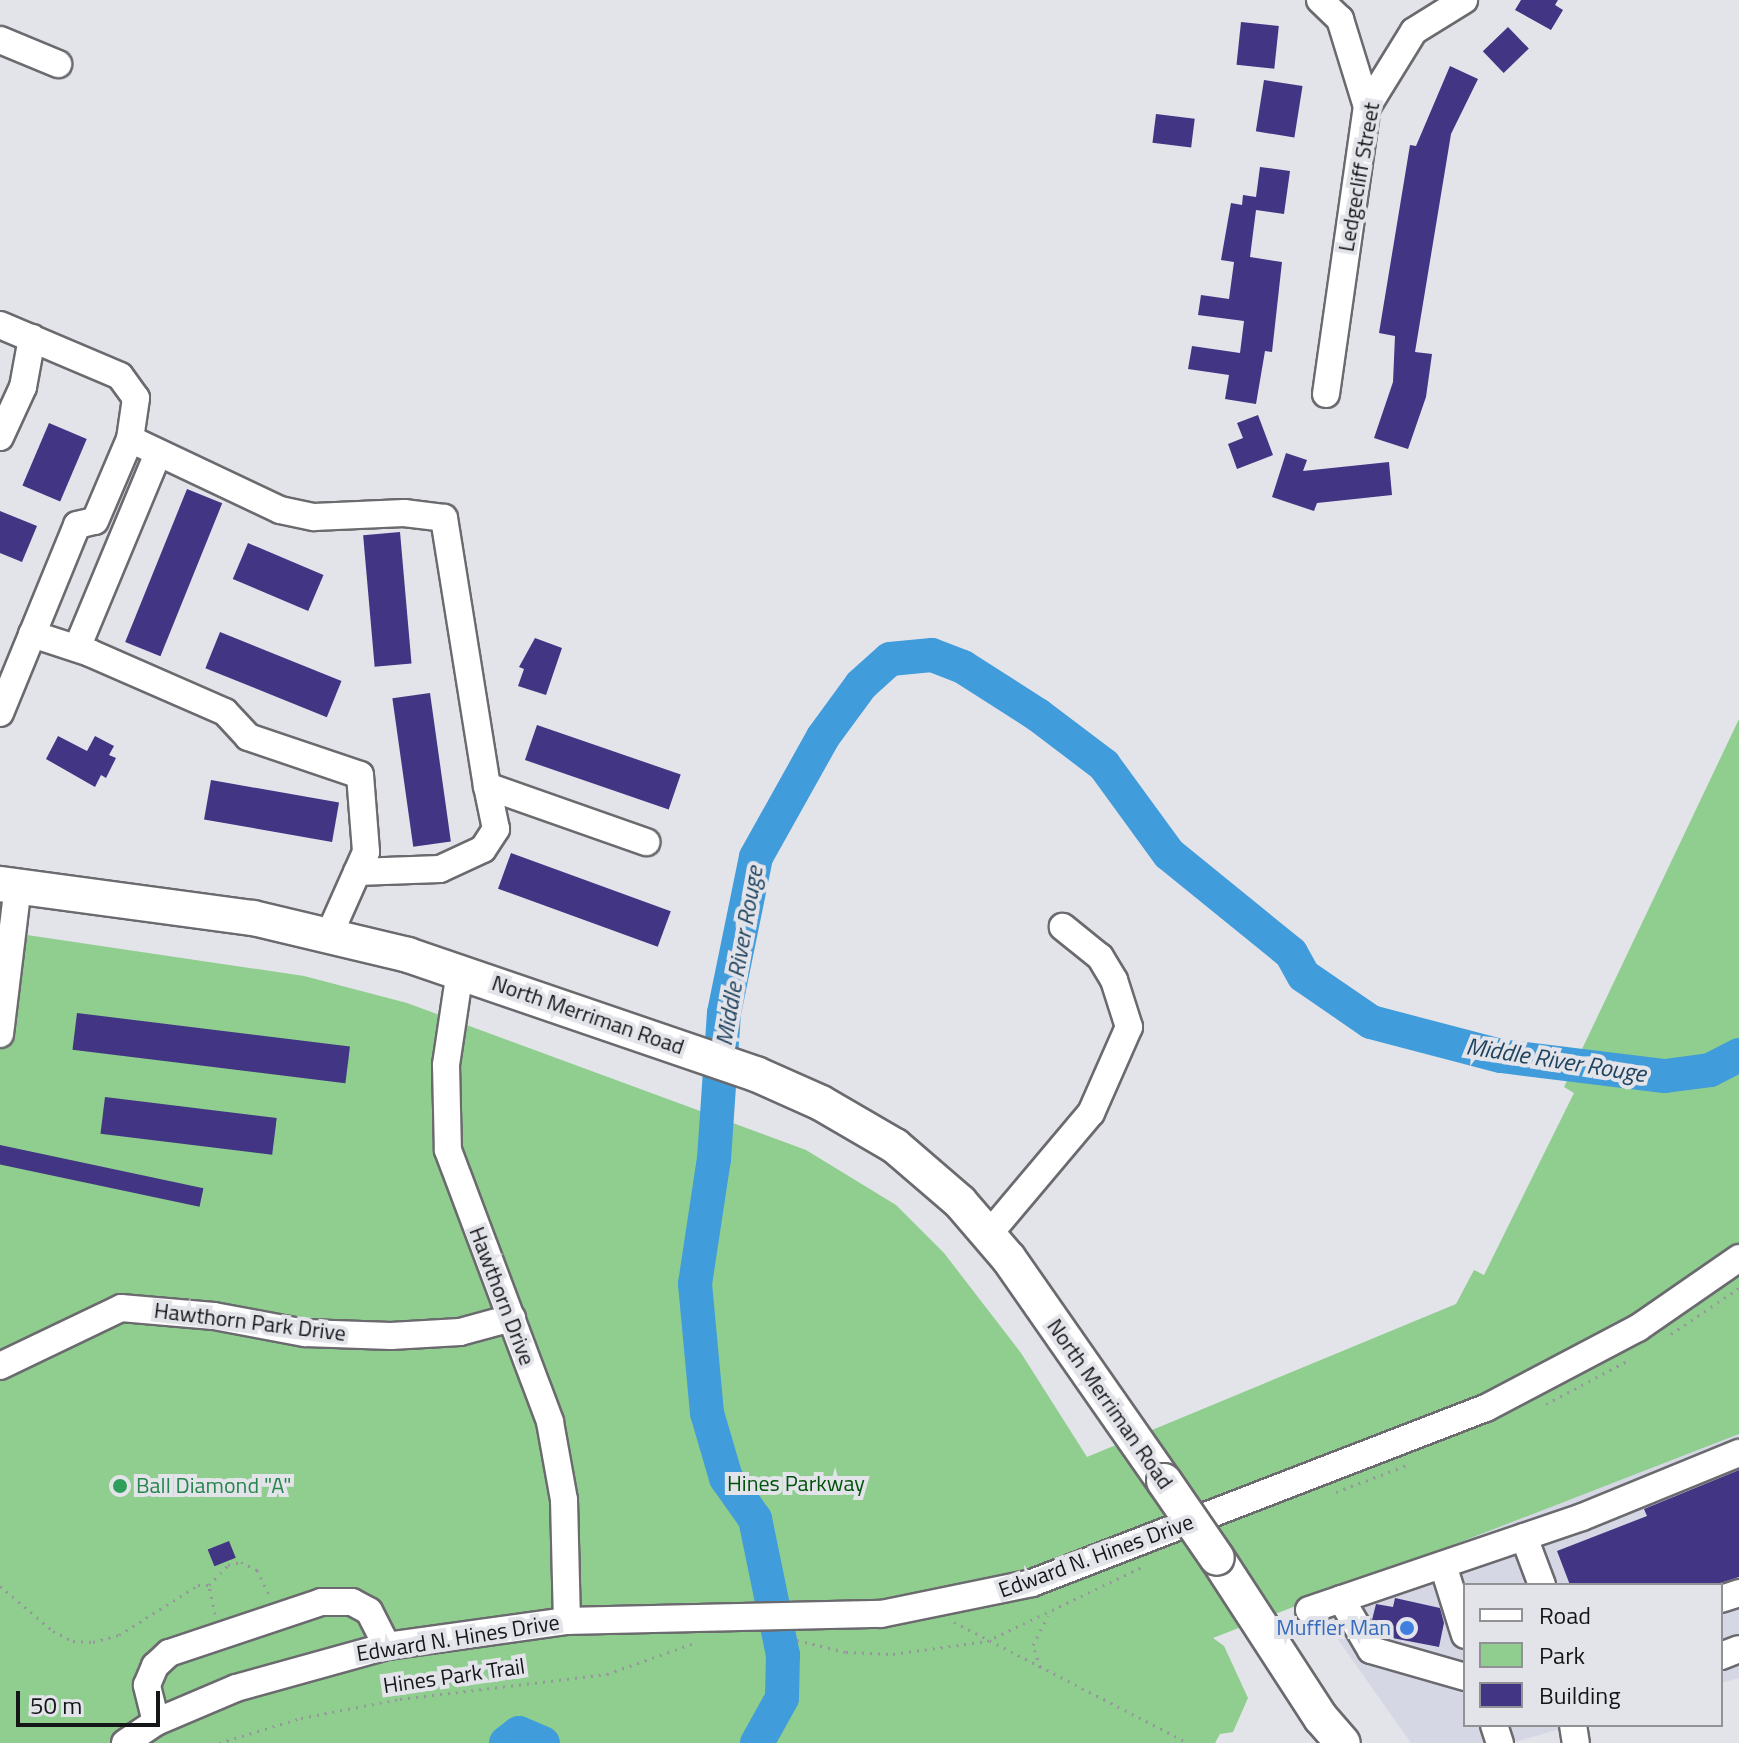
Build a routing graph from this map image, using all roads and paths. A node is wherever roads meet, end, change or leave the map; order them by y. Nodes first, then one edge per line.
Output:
1 (1320, 0) edge
2 (1464, 0) edge
3 (0, 40) edge
4 (58, 64) dead end
5 (1367, 107) junction
6 (0, 325) edge
7 (32, 338) junction
8 (1326, 394) dead end
9 (0, 437) edge
10 (130, 439) junction
11 (158, 453) junction
12 (32, 634) junction
13 (77, 648) junction
14 (0, 713) edge
15 (487, 786) junction
16 (646, 842) dead end
17 (357, 872) junction
18 (9, 885) edge
19 (1063, 927) dead end
20 (329, 935) junction
21 (460, 971) junction
22 (0, 1034) edge
23 (989, 1234) junction
24 (1739, 1258) edge
25 (512, 1318) junction
26 (0, 1366) edge
27 (1739, 1453) edge
28 (1524, 1537) junction
29 (1443, 1565) junction
30 (1541, 1583) edge
31 (209, 1585) junction
32 (0, 1586) edge
33 (270, 1598) dead end
34 (1341, 1599) junction
35 (931, 1607) junction
36 (1309, 1610) dead end
37 (1048, 1616) dead end
38 (216, 1619) dead end
39 (567, 1621) junction
40 (1463, 1629) edge
41 (696, 1630) junction
42 (387, 1646) junction
43 (1041, 1669) junction
44 (1463, 1676) edge
45 (156, 1722) junction
46 (125, 1743) edge
47 (219, 1743) edge
48 (1188, 1743) edge
49 (1343, 1743) edge

1 - 5 street
2 - 5 street, Ledgecliff Street
3 - 4 street
5 - 8 street, Ledgecliff Street
6 - 7 street
7 - 9 street
7 - 10 street
10 - 11 street
10 - 12 street
11 - 13 street
11 - 15 street
12 - 13 street
12 - 14 street
13 - 17 street
15 - 16 street
15 - 17 street
17 - 20 street
18 - 20 main road, North Merriman Road
18 - 22 street
19 - 23 street
20 - 21 main road, North Merriman Road
21 - 23 main road, North Merriman Road
21 - 25 street, Hawthorn Drive
23 - 49 main road, North Merriman Road, bridge
24 - 35 street, Edward N. Hines Drive
25 - 26 street, Hawthorn Park Drive
25 - 39 street, Hawthorn Drive
27 - 28 street
28 - 29 street
28 - 30 street
29 - 34 street
29 - 40 street
31 - 32 path
31 - 33 path
31 - 38 path
34 - 36 street
34 - 44 street
35 - 41 street, Edward N. Hines Drive
35 - 43 path
37 - 43 path
39 - 41 street, Edward N. Hines Drive
39 - 42 street, Edward N. Hines Drive
41 - 47 path, Hines Park Trail
42 - 45 street, Edward N. Hines Drive
42 - 45 street
43 - 48 path
45 - 46 street, Edward N. Hines Drive

